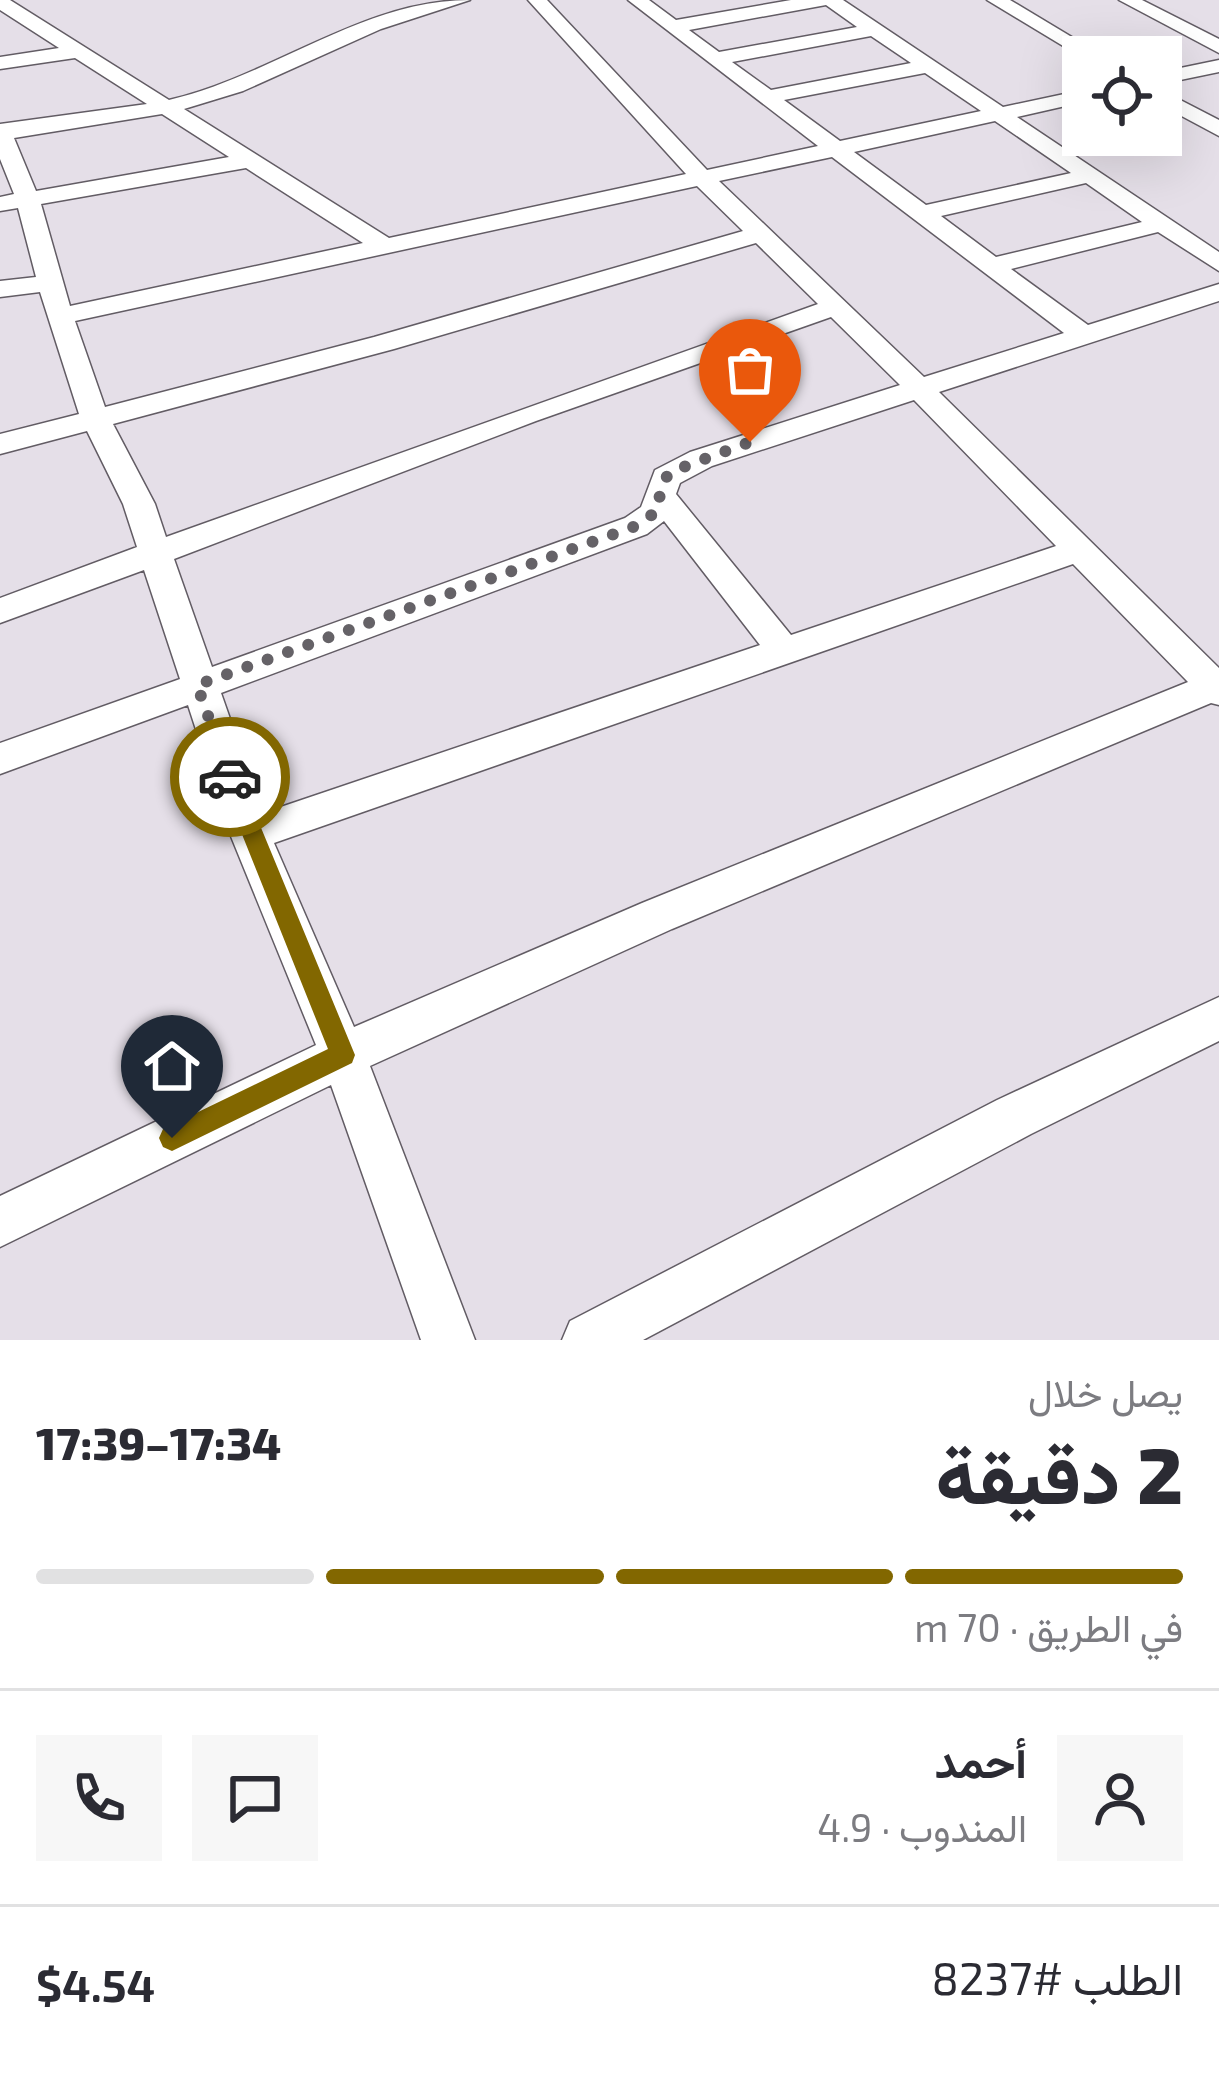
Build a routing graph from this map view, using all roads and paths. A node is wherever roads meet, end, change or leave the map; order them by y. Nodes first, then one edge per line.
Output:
1 (460, 0) edge
2 (537, 0) edge
3 (637, 0) edge
4 (822, 0) edge
5 (831, 0) edge
6 (996, 0) edge
7 (1128, 0) edge
8 (0, 2) edge
9 (415, 3) edge
10 (672, 27) junction
11 (876, 28) junction
12 (1062, 38) edge
13 (1219, 47) edge
14 (76, 52) junction
15 (715, 59) junction
16 (0, 63) edge
17 (927, 66) junction
18 (1219, 66) edge
19 (1182, 74) edge
20 (768, 97) junction
21 (1062, 101) edge
22 (165, 107) junction
23 (1182, 108) edge
24 (1001, 115) junction
25 (1219, 129) edge
26 (0, 133) edge
27 (835, 148) junction
28 (254, 160) junction
29 (704, 175) junction
30 (1087, 176) junction
31 (14, 202) edge
32 (919, 214) junction
33 (1162, 224) junction
34 (763, 233) junction
35 (383, 245) junction
36 (1219, 263) edge
37 (991, 266) junction
38 (0, 289) edge
39 (1219, 292) edge
40 (54, 300) junction
41 (835, 307) junction
42 (1085, 336) junction
43 (918, 387) junction
44 (95, 418) junction
45 (0, 444) edge
46 (660, 495) junction
47 (1079, 550) junction
48 (158, 555) junction
49 (0, 611) edge
50 (785, 652) junction
51 (197, 685) junction
52 (1217, 687) edge
53 (0, 759) edge
54 (250, 834) junction
55 (1219, 1018) edge
56 (343, 1055) junction
57 (0, 1222) edge
58 (448, 1340) edge
59 (589, 1340) edge

1 - 9 street
2 - 29 street
3 - 10 street
4 - 10 street
5 - 11 street
6 - 12 street
7 - 13 street
8 - 14 street
9 - 22 street
10 - 15 street
11 - 15 street
11 - 17 street
14 - 16 street
14 - 22 street
15 - 20 street
17 - 20 street
17 - 24 street
18 - 19 street
20 - 27 street
21 - 24 street
22 - 26 street
22 - 28 street
23 - 25 street
24 - 27 street
24 - 30 street
26 - 31 street
27 - 29 street
27 - 32 street
28 - 31 street
28 - 35 street
29 - 34 street
29 - 35 street
30 - 32 street
30 - 33 street
31 - 40 street
32 - 37 street
33 - 36 street
33 - 37 street
34 - 41 street
34 - 44 street
35 - 40 street
37 - 42 street
38 - 40 street
39 - 42 street
40 - 44 street
41 - 43 street
41 - 48 street
42 - 43 street
43 - 46 street
43 - 47 street
44 - 45 street
44 - 48 street
46 - 50 street
46 - 51 street
47 - 50 street
47 - 52 street
48 - 49 street
48 - 51 street
50 - 54 street
51 - 53 street
51 - 54 street
52 - 56 street
54 - 56 street
55 - 59 street
56 - 57 street
56 - 58 street

